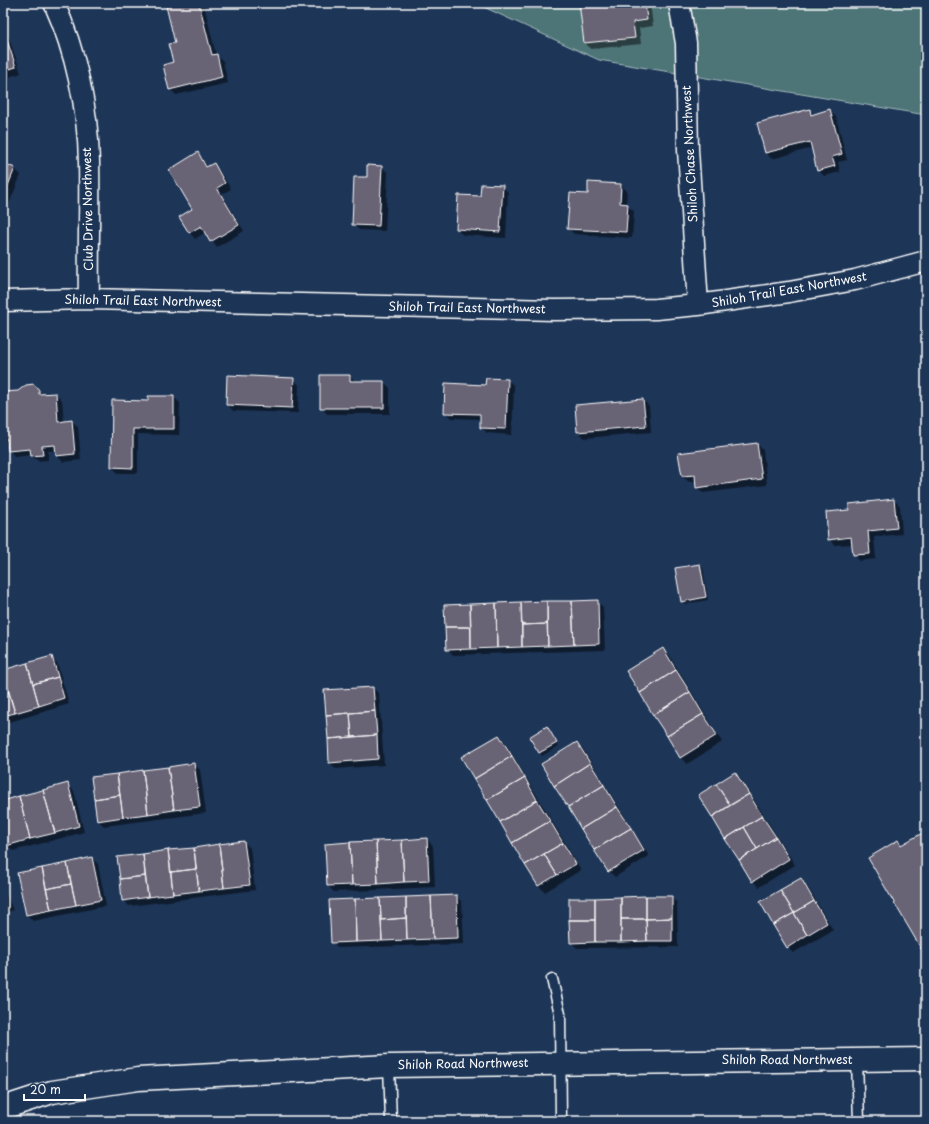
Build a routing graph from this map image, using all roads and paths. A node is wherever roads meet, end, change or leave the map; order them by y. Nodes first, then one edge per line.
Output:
1 (54, 3) edge
2 (679, 3) edge
3 (926, 261) edge
4 (89, 299) junction
5 (3, 301) edge
6 (698, 305) junction
7 (552, 979) dead end
8 (926, 1059) edge
9 (857, 1060) junction
10 (560, 1062) junction
11 (389, 1066) junction
12 (3, 1108) edge
13 (391, 1121) edge
14 (561, 1121) edge
15 (859, 1121) edge

1 - 4 street, Club Drive Northwest
2 - 6 street, Shiloh Chase Northwest
3 - 6 street, Shiloh Trail East Northwest
4 - 5 street, Shiloh Trail East Northwest
4 - 6 street, Shiloh Trail East Northwest
7 - 10 lane
8 - 9 street, Shiloh Road Northwest
9 - 10 street, Shiloh Road Northwest
9 - 15 lane
10 - 11 street, Shiloh Road Northwest
10 - 14 lane
11 - 12 street, Shiloh Road Northwest
11 - 13 lane

